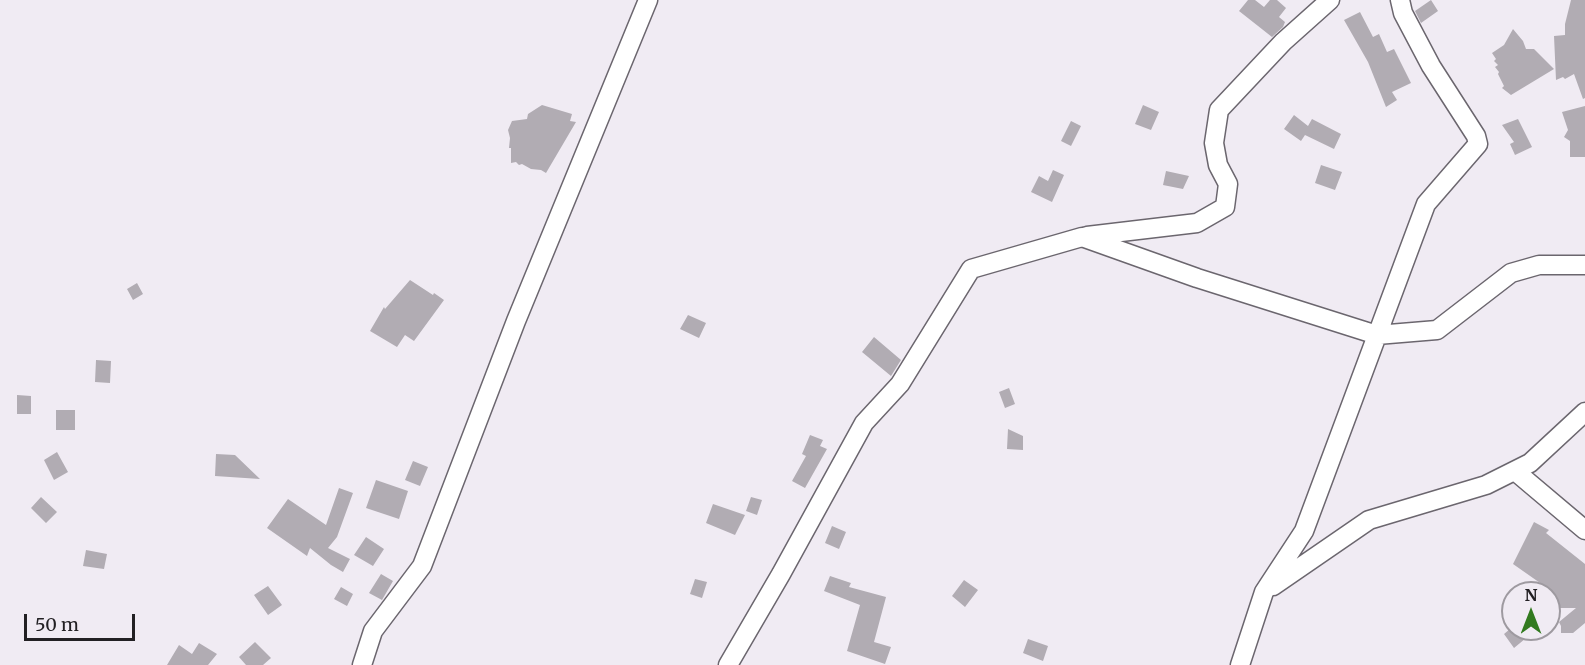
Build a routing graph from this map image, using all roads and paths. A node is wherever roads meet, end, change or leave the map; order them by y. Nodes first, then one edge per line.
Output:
1 (648, 0) edge
2 (1330, 0) edge
3 (1400, 0) edge
4 (1082, 237) junction
5 (1585, 265) edge
6 (1377, 335) junction
7 (1585, 412) edge
8 (1515, 471) junction
9 (1585, 530) edge
10 (1264, 592) junction
11 (362, 665) edge
12 (728, 665) edge
13 (1240, 665) edge

1 - 11 street
2 - 4 street
3 - 6 street
4 - 6 street
4 - 12 street
5 - 6 street
6 - 10 street
7 - 8 street
8 - 9 street
8 - 10 street
10 - 13 street

